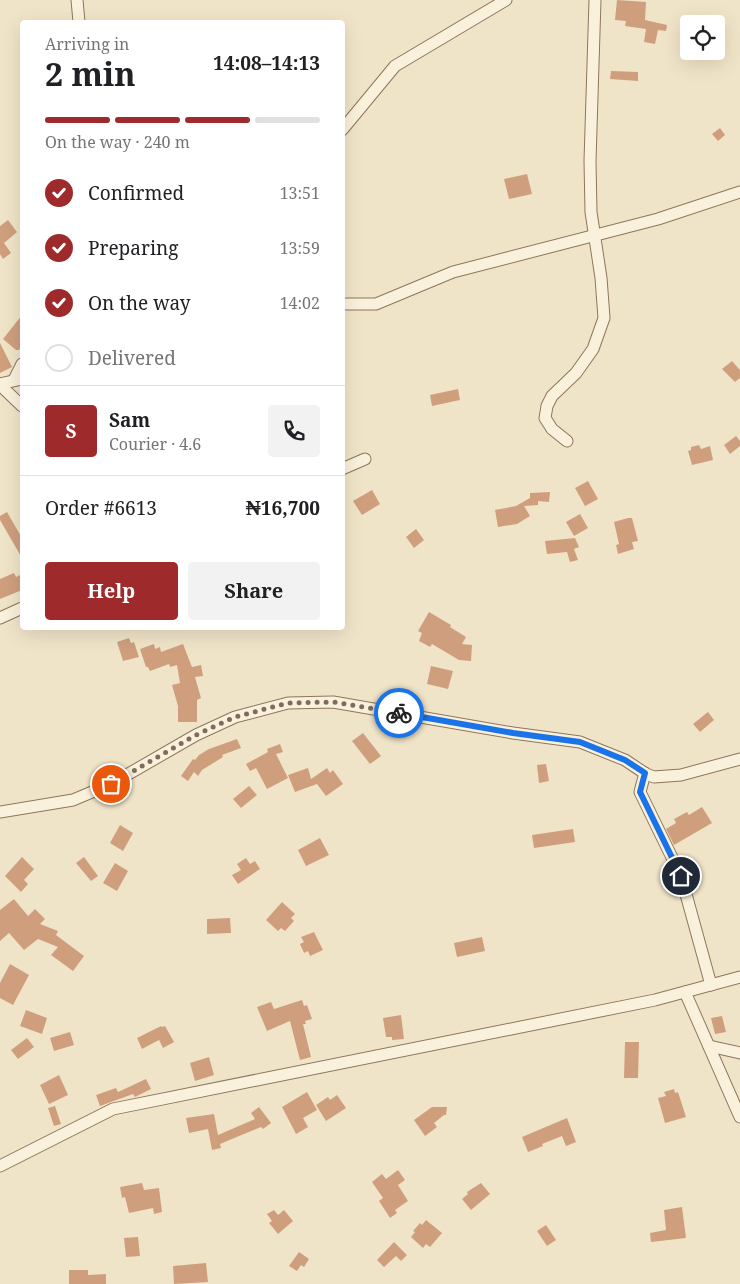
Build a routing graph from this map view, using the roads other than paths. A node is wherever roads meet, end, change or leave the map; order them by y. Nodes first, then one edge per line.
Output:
1 (77, 0) edge
2 (506, 0) edge
3 (596, 0) edge
4 (79, 20) edge
5 (345, 126) edge
6 (740, 192) edge
7 (593, 236) junction
8 (345, 304) edge
9 (18, 379) edge
10 (0, 384) edge
11 (20, 404) edge
12 (567, 441) dead end
13 (365, 459) dead end
14 (345, 468) edge
15 (20, 609) edge
16 (0, 618) edge
17 (740, 760) edge
18 (645, 773) junction
19 (0, 812) edge
20 (740, 977) edge
21 (711, 985) junction
22 (685, 992) junction
23 (709, 1046) junction
24 (740, 1053) edge
25 (740, 1117) edge
26 (0, 1166) edge

1 - 4 street
2 - 5 street
3 - 7 street
6 - 7 street
7 - 8 street
7 - 12 street
9 - 10 street
10 - 11 street
13 - 14 street
15 - 16 street
17 - 18 street
18 - 19 street
18 - 21 street
20 - 21 street
21 - 22 street
22 - 23 street
22 - 26 street
23 - 24 street
23 - 25 street

